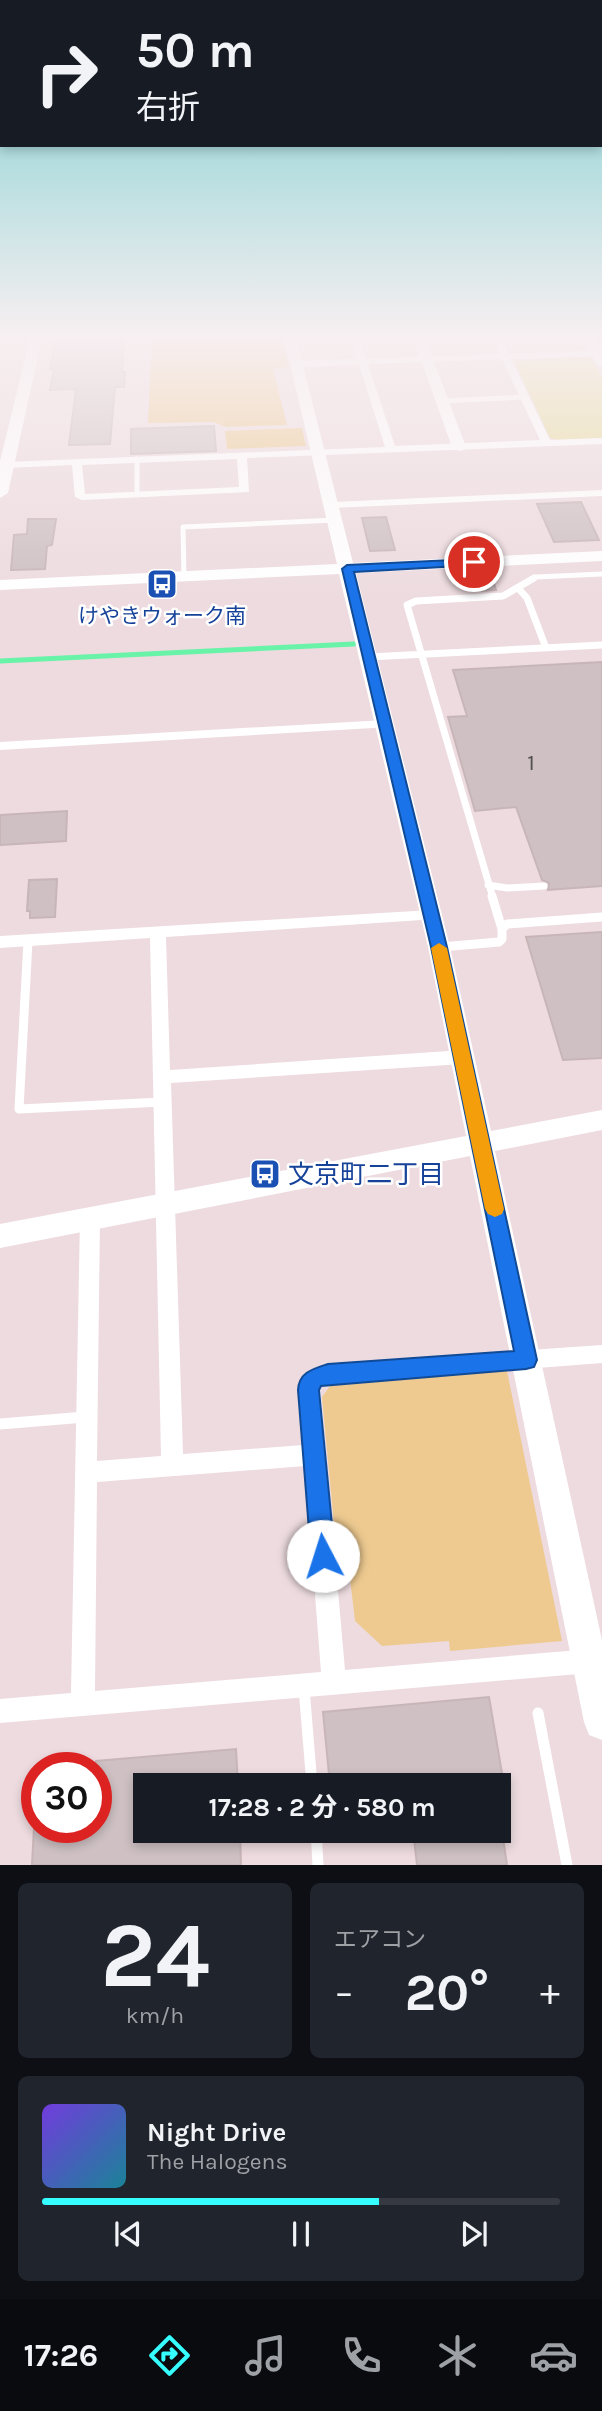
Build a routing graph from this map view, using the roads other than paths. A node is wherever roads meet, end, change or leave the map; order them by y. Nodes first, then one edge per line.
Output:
1 (13, 425) edge
2 (312, 425) edge
3 (383, 425) edge
4 (451, 425) edge
5 (538, 425) edge
6 (602, 441) edge
7 (547, 443) junction
8 (459, 447) junction
9 (391, 450) junction
10 (319, 452) junction
11 (242, 455) junction
12 (137, 459) junction
13 (77, 462) junction
14 (3, 465) edge
15 (602, 493) edge
16 (0, 494) edge
17 (137, 495) junction
18 (333, 512) junction
19 (601, 557) edge
20 (347, 569) junction
21 (602, 574) edge
22 (184, 576) junction
23 (0, 585) edge
24 (518, 587) junction
25 (602, 645) edge
26 (546, 648) junction
27 (421, 654) junction
28 (369, 657) junction
29 (385, 724) junction
30 (0, 746) edge
31 (544, 886) dead end
32 (489, 890) junction
33 (431, 915) junction
34 (602, 917) edge
35 (502, 929) junction
36 (158, 933) junction
37 (28, 941) junction
38 (0, 942) edge
39 (439, 947) junction
40 (463, 1057) junction
41 (161, 1077) junction
42 (162, 1102) junction
43 (602, 1120) edge
44 (482, 1143) junction
45 (164, 1206) junction
46 (90, 1219) junction
47 (0, 1236) edge
48 (602, 1354) edge
49 (526, 1360) junction
50 (88, 1416) junction
51 (0, 1424) edge
52 (314, 1455) junction
53 (172, 1464) junction
54 (88, 1472) junction
55 (596, 1661) edge
56 (334, 1683) junction
57 (304, 1685) junction
58 (83, 1704) junction
59 (0, 1711) edge
60 (538, 1713) dead end
61 (602, 1722) edge
62 (311, 1773) edge
63 (317, 1843) edge
64 (318, 1865) edge
65 (567, 1865) edge

1 - 14 street
2 - 10 street
3 - 9 street
4 - 8 street
5 - 7 street
6 - 7 street
7 - 8 street
8 - 9 street
9 - 10 street
10 - 11 street
10 - 18 street
11 - 12 street
11 - 17 street
12 - 13 street
12 - 17 lane
13 - 14 street
13 - 17 street
14 - 16 street
15 - 18 street
18 - 20 street
18 - 22 lane
19 - 20 street
20 - 22 street
20 - 28 street
21 - 24 lane
22 - 23 street
24 - 26 lane
24 - 27 lane
25 - 26 lane
26 - 27 lane
27 - 28 lane
27 - 32 lane
28 - 29 street
29 - 30 street
29 - 33 street
31 - 32 lane
32 - 35 lane
33 - 36 street
33 - 39 street
34 - 35 lane
35 - 39 lane
36 - 37 street
36 - 41 street
37 - 38 street
37 - 42 lane
39 - 40 street
40 - 41 street
40 - 44 street
41 - 42 street
42 - 45 street
43 - 44 street
44 - 45 street
44 - 49 street
45 - 46 street
45 - 53 street
46 - 47 street
46 - 50 street
48 - 49 street
49 - 52 street
49 - 55 street
50 - 51 lane
50 - 54 street
52 - 53 street
52 - 56 street
53 - 54 street
54 - 58 street
55 - 56 street
55 - 61 street
56 - 57 street
57 - 58 street
57 - 62 lane
58 - 59 street
60 - 65 lane
63 - 64 lane

